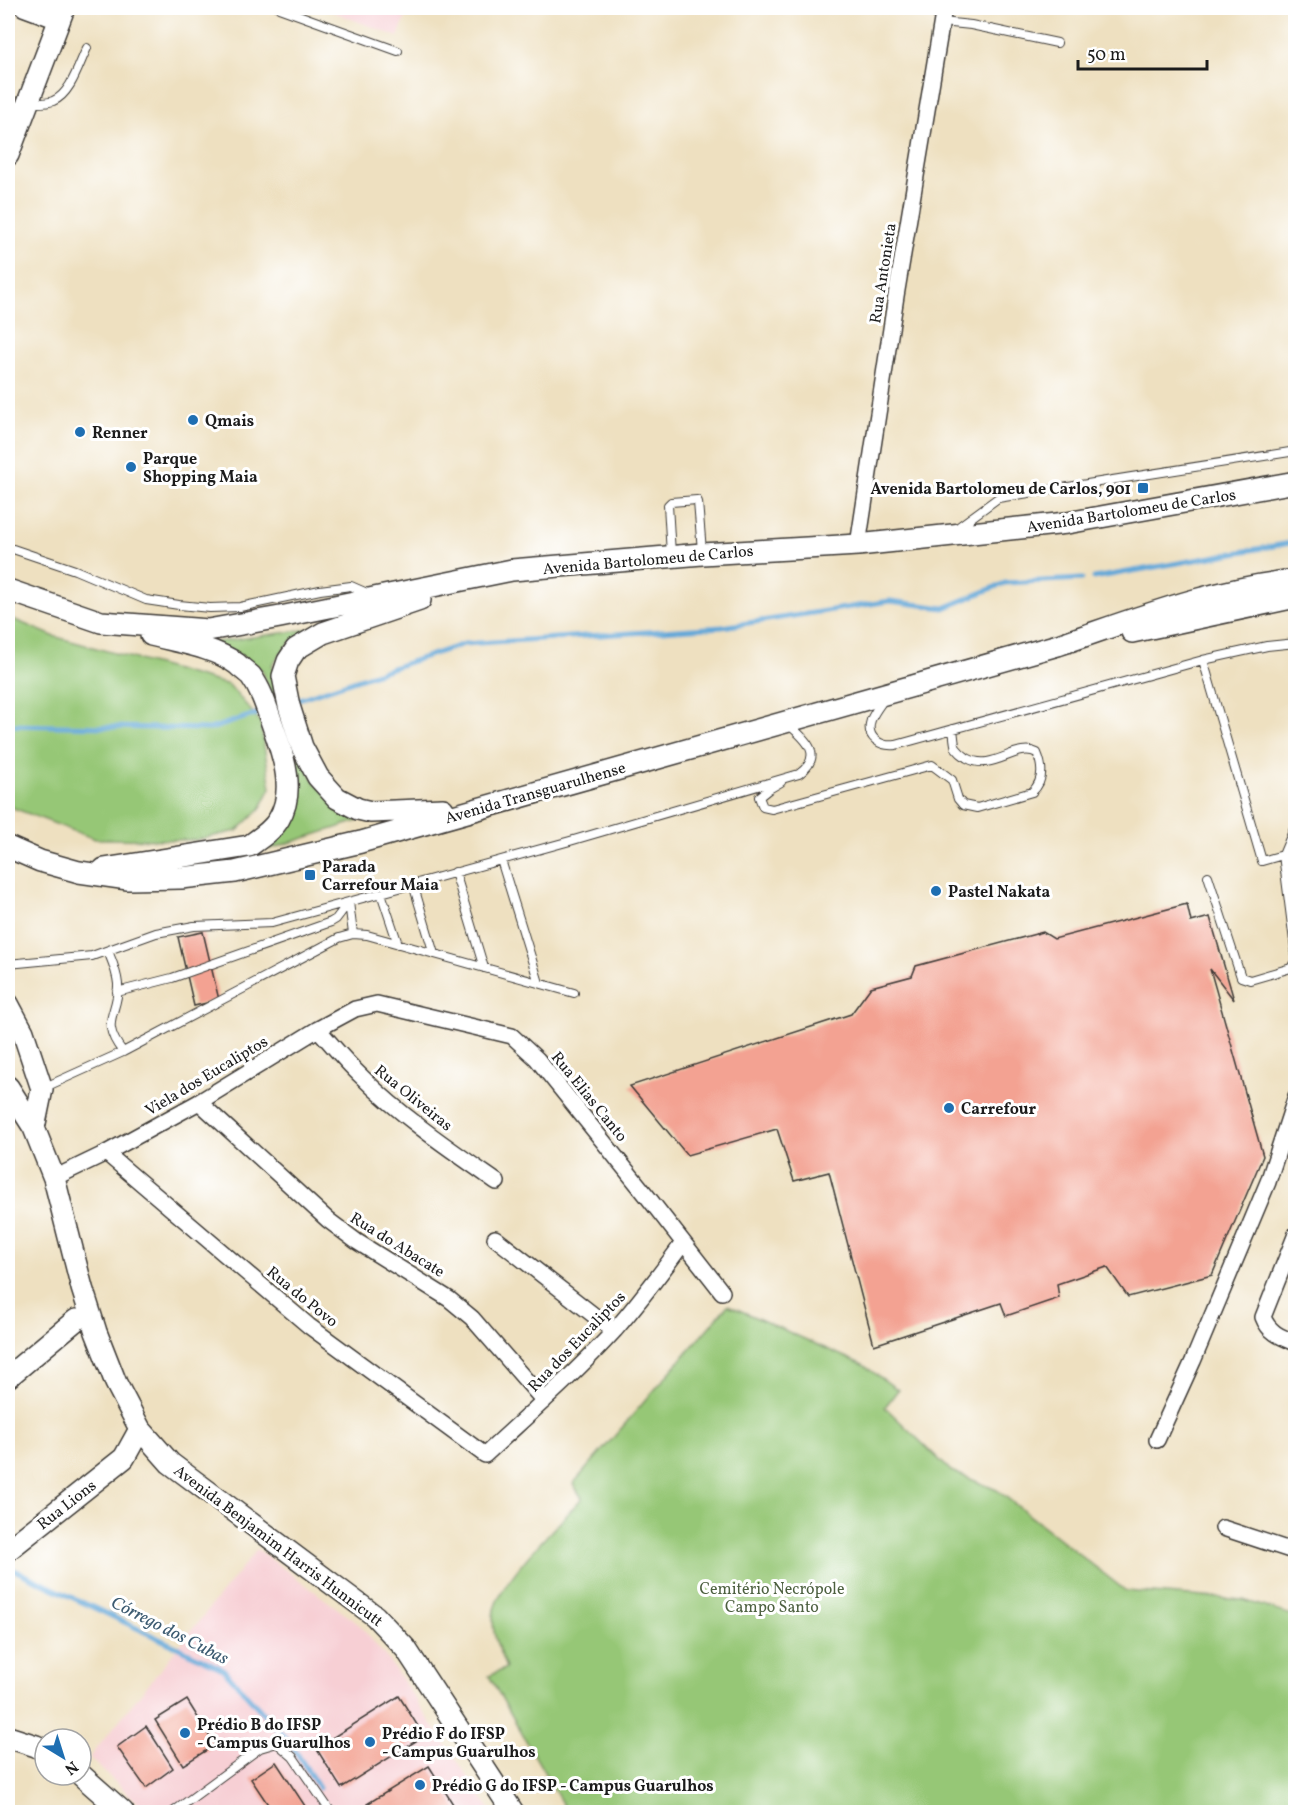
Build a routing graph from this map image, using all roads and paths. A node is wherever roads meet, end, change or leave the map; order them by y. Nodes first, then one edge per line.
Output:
1 (23, 8) edge
2 (279, 8) edge
3 (61, 14) edge
4 (943, 15) edge
5 (1057, 43) dead end
6 (87, 48) dead end
7 (398, 51) dead end
8 (27, 103) junction
9 (8, 155) edge
10 (1296, 451) edge
11 (1296, 482) edge
12 (947, 535) junction
13 (858, 545) junction
14 (8, 550) edge
15 (702, 554) junction
16 (671, 556) junction
17 (512, 570) junction
18 (1296, 580) edge
19 (8, 590) edge
20 (1296, 597) edge
21 (376, 598) junction
22 (101, 622) junction
23 (1296, 643) edge
24 (1058, 645) junction
25 (1203, 660) junction
26 (888, 693) junction
27 (783, 721) junction
28 (953, 729) junction
29 (799, 774) junction
30 (519, 797) junction
31 (1296, 824) edge
32 (8, 847) edge
33 (1283, 855) junction
34 (501, 860) junction
35 (80, 872) junction
36 (455, 872) junction
37 (1208, 876) dead end
38 (412, 884) junction
39 (381, 893) junction
40 (349, 902) junction
41 (353, 934) junction
42 (398, 944) junction
43 (108, 951) junction
44 (434, 954) junction
45 (1296, 959) edge
46 (8, 964) edge
47 (484, 968) junction
48 (538, 983) junction
49 (117, 992) junction
50 (574, 993) dead end
51 (8, 1004) edge
52 (376, 1004) joint
53 (318, 1029) junction
54 (123, 1052) junction
55 (8, 1074) edge
56 (8, 1087) edge
57 (42, 1089) junction
58 (1296, 1096) edge
59 (199, 1102) junction
60 (34, 1128) junction
61 (106, 1153) junction
62 (54, 1178) junction
63 (497, 1182) dead end
64 (1296, 1233) edge
65 (495, 1238) dead end
66 (683, 1243) junction
67 (82, 1288) junction
68 (722, 1292) dead end
69 (76, 1320) junction
70 (614, 1331) junction
71 (96, 1332) junction
72 (1296, 1344) edge
73 (8, 1377) edge
74 (544, 1401) junction
75 (140, 1429) junction
76 (1157, 1440) dead end
77 (485, 1455) joint
78 (124, 1458) junction
79 (171, 1463) junction
80 (1223, 1528) dead end
81 (8, 1550) edge
82 (1296, 1552) edge
83 (8, 1737) edge
84 (33, 1746) edge
85 (93, 1786) edge
86 (123, 1812) edge
87 (175, 1812) edge
88 (331, 1812) edge
89 (513, 1812) edge

1 - 3 street
2 - 7 lane
3 - 8 main road
4 - 5 lane
4 - 13 street, Rua Antonieta
6 - 8 lane
8 - 9 main road
10 - 12 lane
11 - 12 main road, Avenida Bartolomeu de Carlos
12 - 13 main road, Avenida Bartolomeu de Carlos
13 - 15 main road, Avenida Bartolomeu de Carlos
14 - 21 lane
15 - 16 main road, Avenida Bartolomeu de Carlos
15 - 16 lane
16 - 17 main road, Avenida Bartolomeu de Carlos
17 - 21 main road, Avenida Bartolomeu de Carlos
17 - 30 main road
18 - 24 main road
19 - 22 main road, Avenida Bartolomeu de Carlos
20 - 24 main road
21 - 22 main road, Avenida Bartolomeu de Carlos
22 - 35 main road
23 - 25 lane
24 - 26 main road, Avenida Transguarulhense
25 - 28 lane
25 - 33 lane
26 - 27 main road, Avenida Transguarulhense
26 - 28 lane
27 - 29 lane
27 - 30 main road, Avenida Transguarulhense
28 - 29 lane
29 - 34 lane
30 - 35 main road, Avenida Transguarulhense
31 - 33 lane
32 - 35 main road, Avenida Transguarulhense
33 - 45 lane
34 - 36 lane
34 - 48 lane
36 - 38 lane
36 - 47 lane
37 - 45 lane
38 - 39 lane
38 - 44 lane
39 - 40 lane
39 - 42 lane
40 - 41 lane
40 - 43 lane
40 - 49 lane
41 - 42 lane
41 - 54 lane
42 - 44 lane
43 - 46 lane
43 - 49 lane
44 - 47 lane
47 - 48 lane
48 - 50 lane
49 - 54 lane
51 - 57 main road
52 - 53 street, Viela dos Eucaliptos
52 - 66 street, Rua Elias Canto
53 - 59 street, Viela dos Eucaliptos
53 - 63 street, Rua Oliveiras
54 - 57 lane
55 - 57 main road
56 - 60 main road, Avenida Benjamim Harris Hunnicutt
57 - 60 main road
58 - 76 street
59 - 61 street, Viela dos Eucaliptos
59 - 74 street, Rua do Abacate
60 - 62 main road, Avenida Benjamim Harris Hunnicutt
61 - 62 street, Viela dos Eucaliptos
61 - 77 street, Rua do Povo
62 - 67 main road, Avenida Benjamim Harris Hunnicutt
64 - 72 street
65 - 70 street
66 - 68 street, Rua Elias Canto
66 - 70 street, Rua dos Eucaliptos
67 - 69 main road, Avenida Benjamim Harris Hunnicutt
67 - 71 main road, Avenida Benjamim Harris Hunnicutt
69 - 71 main road
69 - 73 main road
70 - 74 street, Rua dos Eucaliptos
71 - 75 main road, Avenida Benjamim Harris Hunnicutt
74 - 77 street, Rua dos Eucaliptos
75 - 78 main road, Rua Lions
75 - 79 main road, Avenida Benjamim Harris Hunnicutt
78 - 79 main road
78 - 81 main road, Rua Lions
79 - 89 main road, Avenida Benjamim Harris Hunnicutt
80 - 82 street
83 - 84 main road
85 - 86 main road
87 - 88 lane

